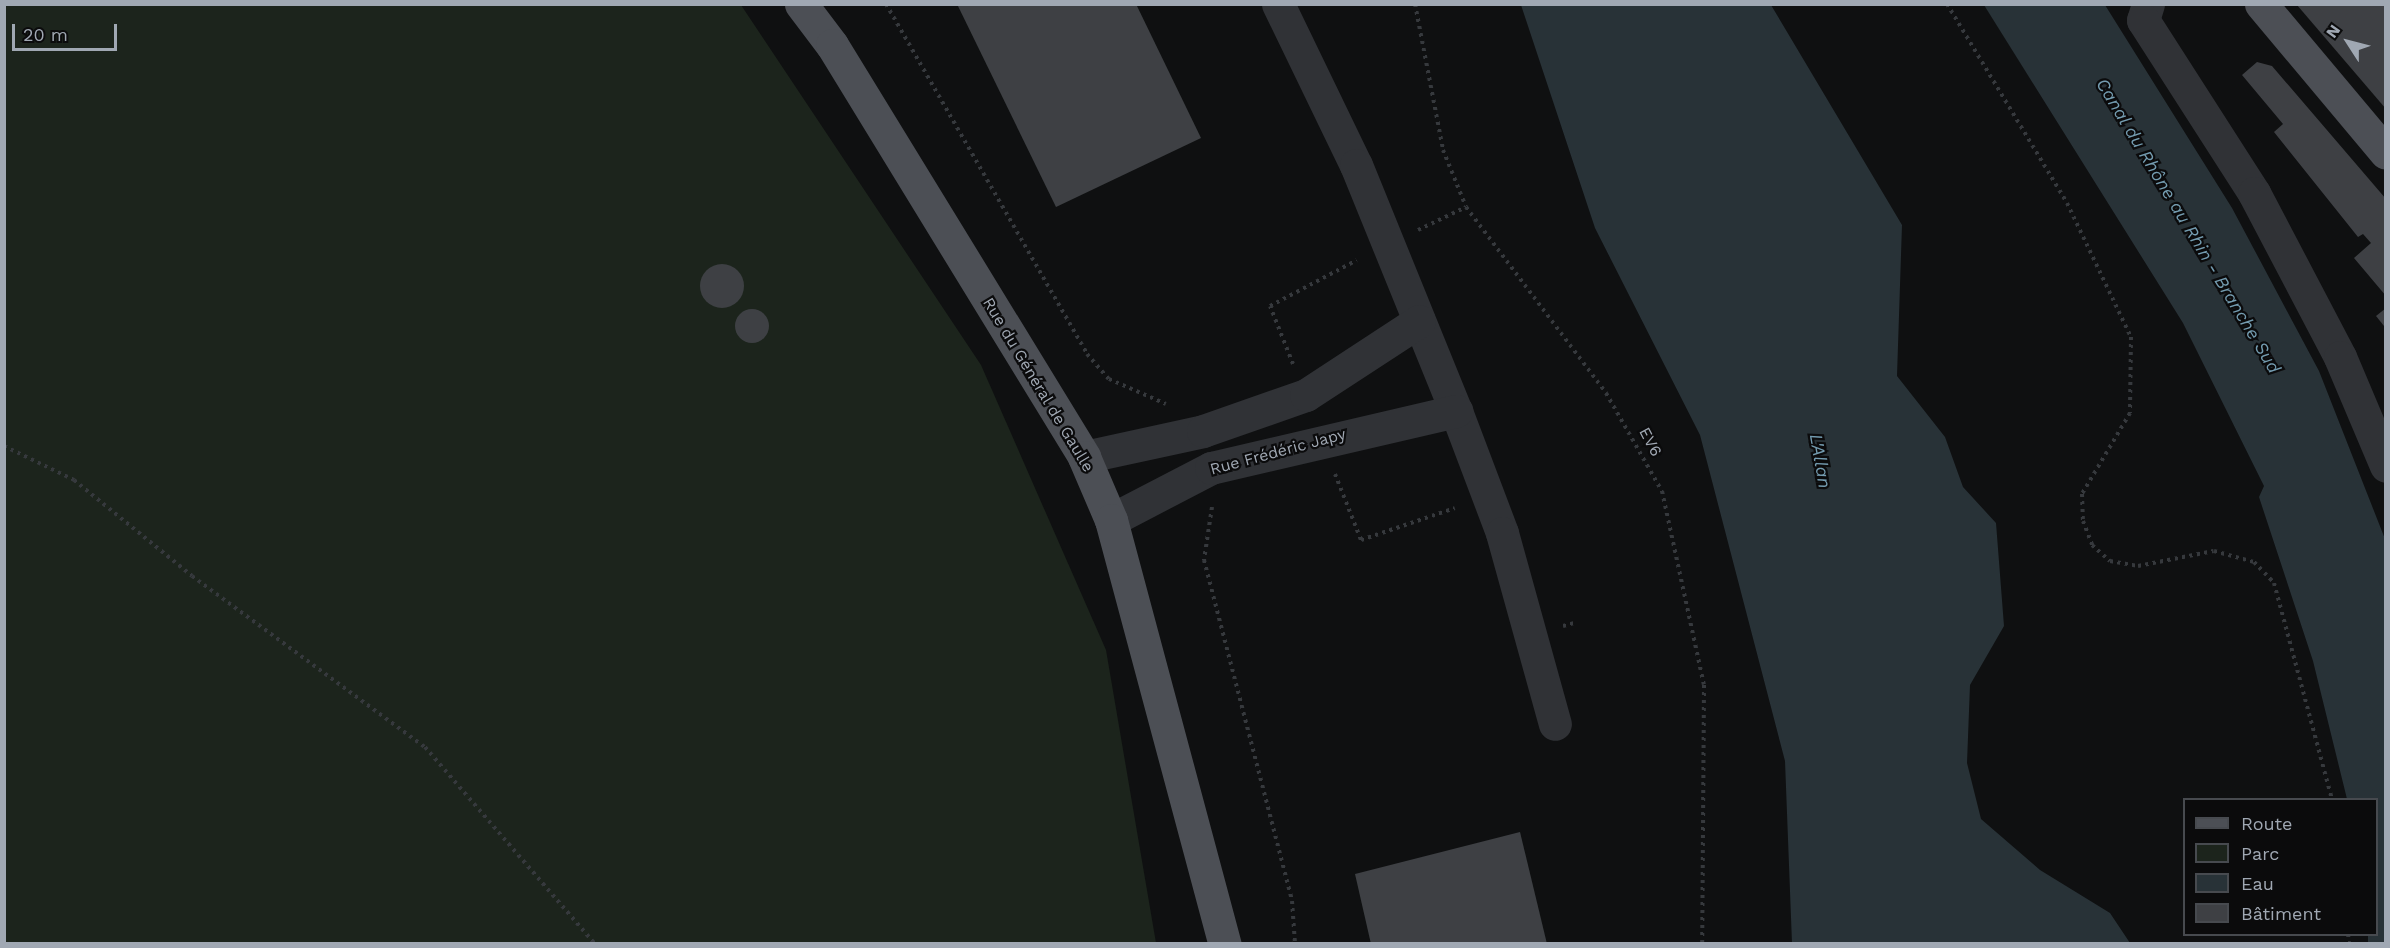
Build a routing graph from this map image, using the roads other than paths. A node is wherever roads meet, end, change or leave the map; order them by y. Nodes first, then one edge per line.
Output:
1 (801, 4) edge
2 (1278, 4) edge
3 (2148, 4) edge
4 (2260, 4) edge
5 (2385, 153) edge
6 (1419, 321) junction
7 (1456, 411) junction
8 (1084, 457) junction
9 (2385, 466) edge
10 (1110, 520) junction
11 (1556, 724) dead end
12 (1225, 944) edge

1 - 8 main road, Rue du Général de Gaulle
2 - 6 street
3 - 9 street
4 - 5 main road
6 - 7 street
6 - 8 street
7 - 10 street, Rue Frédéric Japy
7 - 11 street
8 - 10 main road, Rue du Général de Gaulle
10 - 12 main road, Rue du Général de Gaulle

